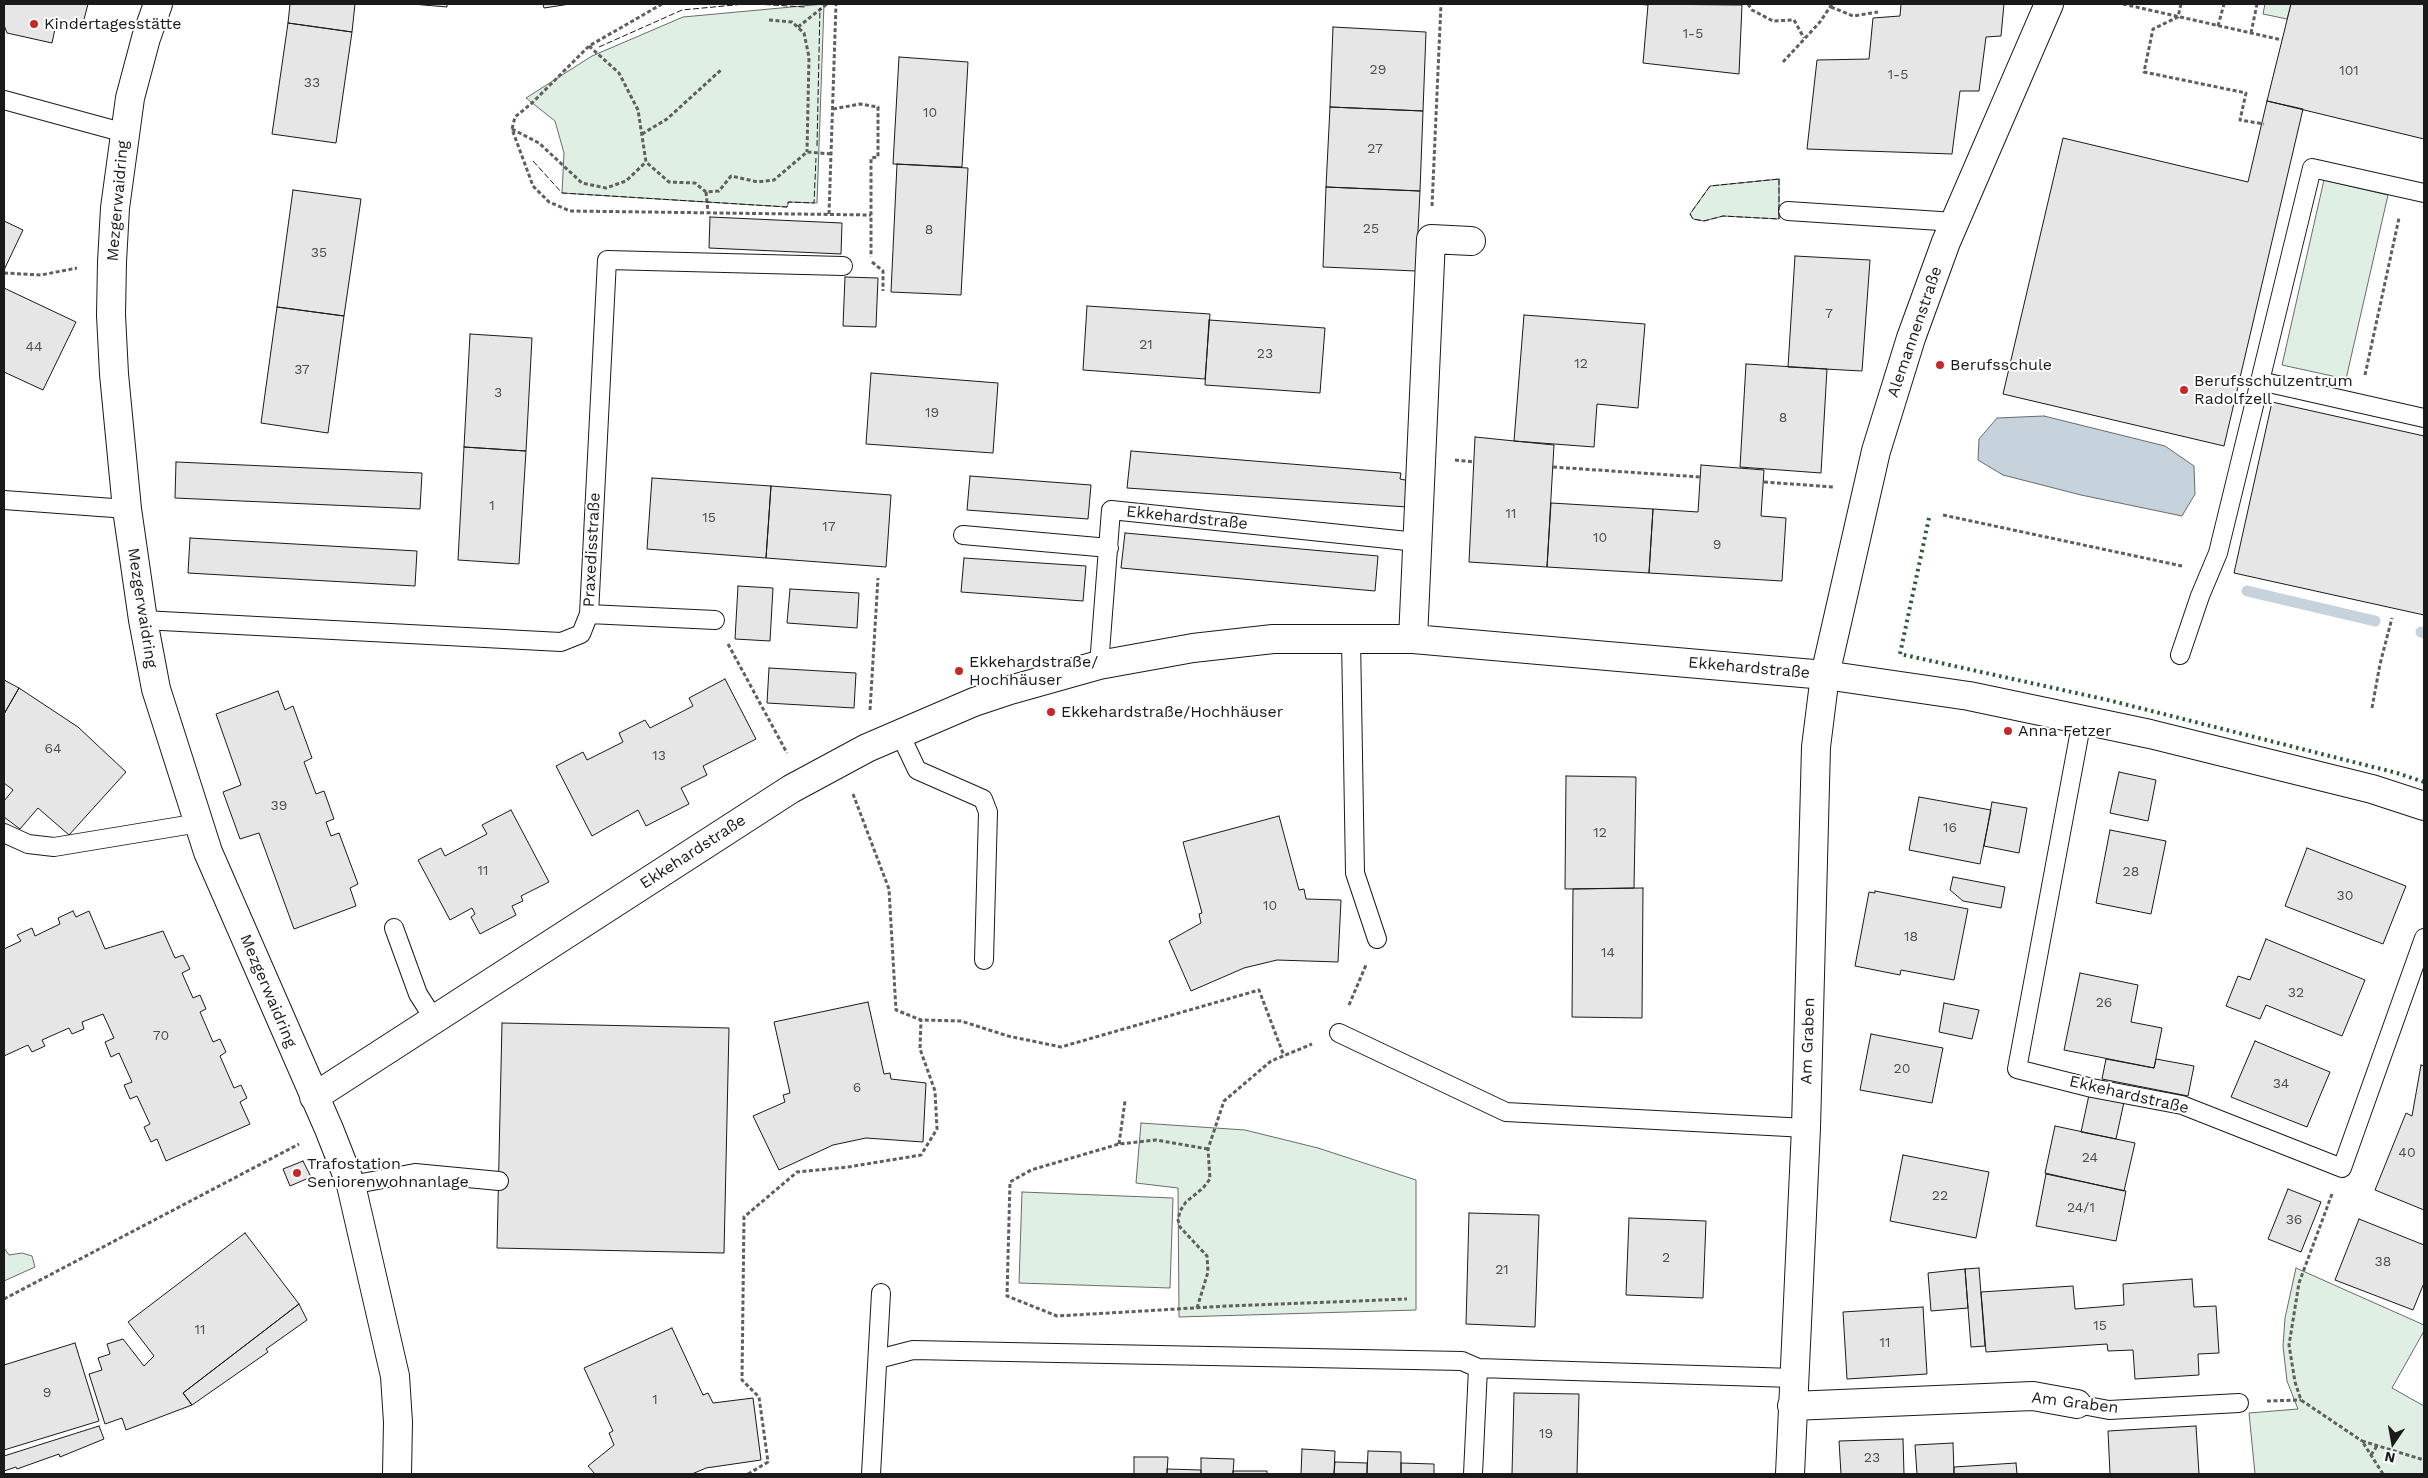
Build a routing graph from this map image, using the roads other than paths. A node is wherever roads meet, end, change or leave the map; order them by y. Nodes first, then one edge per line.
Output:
1 (158, 4) edge
2 (2049, 4) edge
3 (4, 100) edge
4 (125, 133) junction
5 (2424, 193) edge
6 (1788, 211) dead end
7 (1955, 222) junction
8 (1471, 241) dead end
9 (843, 266) road end
10 (2260, 381) junction
11 (2424, 418) edge
12 (4, 500) edge
13 (127, 509) junction
14 (963, 535) dead end
15 (1417, 542) junction
16 (1109, 548) junction
17 (589, 614) junction
18 (143, 620) junction
19 (715, 620) road end
20 (1351, 638) junction
21 (1413, 639) junction
22 (2180, 655) dead end
23 (1099, 665) junction
24 (1825, 675) junction
25 (2082, 720) junction
26 (900, 734) junction
27 (2424, 806) edge
28 (199, 822) junction
29 (4, 833) edge
30 (394, 928) dead end
31 (2424, 938) edge
32 (1377, 939) dead end
33 (984, 960) dead end
34 (434, 1019) junction
35 (1338, 1033) road end
36 (314, 1097) junction
37 (1806, 1128) junction
38 (499, 1181) dead end
39 (351, 1185) junction
40 (881, 1293) dead end
41 (878, 1359) junction
42 (1478, 1368) junction
43 (1793, 1378) junction
44 (2239, 1403) dead end
45 (2077, 1404) joint
46 (1792, 1406) junction
47 (397, 1474) edge
48 (871, 1474) edge
49 (1473, 1474) edge
50 (1790, 1474) edge

1 - 4 street, Mezgerwaidring
2 - 7 street, Alemannenstraße
3 - 4 lane, Mezgerwaidring
4 - 13 street, Mezgerwaidring
5 - 10 lane
6 - 7 lane
7 - 24 street, Alemannenstraße
8 - 15 street
9 - 17 lane, Praxedisstraße
10 - 11 lane
10 - 22 lane
12 - 13 lane
13 - 18 street, Mezgerwaidring
14 - 16 lane
15 - 16 lane, Ekkehardstraße
15 - 21 street
16 - 23 lane, Ekkehardstraße
17 - 18 lane, Praxedisstraße
17 - 19 lane
18 - 28 street, Mezgerwaidring
20 - 21 street, Ekkehardstraße
20 - 23 street, Ekkehardstraße
20 - 32 lane
21 - 24 street, Ekkehardstraße
23 - 26 street, Ekkehardstraße
24 - 25 street, Ekkehardstraße
24 - 37 street, Am Graben
25 - 27 street, Ekkehardstraße
25 - 31 lane, Ekkehardstraße
26 - 33 lane
26 - 34 street, Ekkehardstraße
28 - 29 lane
28 - 36 street, Mezgerwaidring
30 - 34 lane
34 - 36 street, Ekkehardstraße
35 - 37 lane
36 - 39 street, Mezgerwaidring
37 - 43 street, Am Graben
38 - 39 lane
39 - 47 street, Mezgerwaidring
40 - 41 lane
41 - 42 lane
41 - 48 lane
42 - 43 lane
42 - 49 lane
43 - 46 street, Am Graben
44 - 45 lane, Am Graben
45 - 46 street, Am Graben
46 - 50 street, Am Graben

